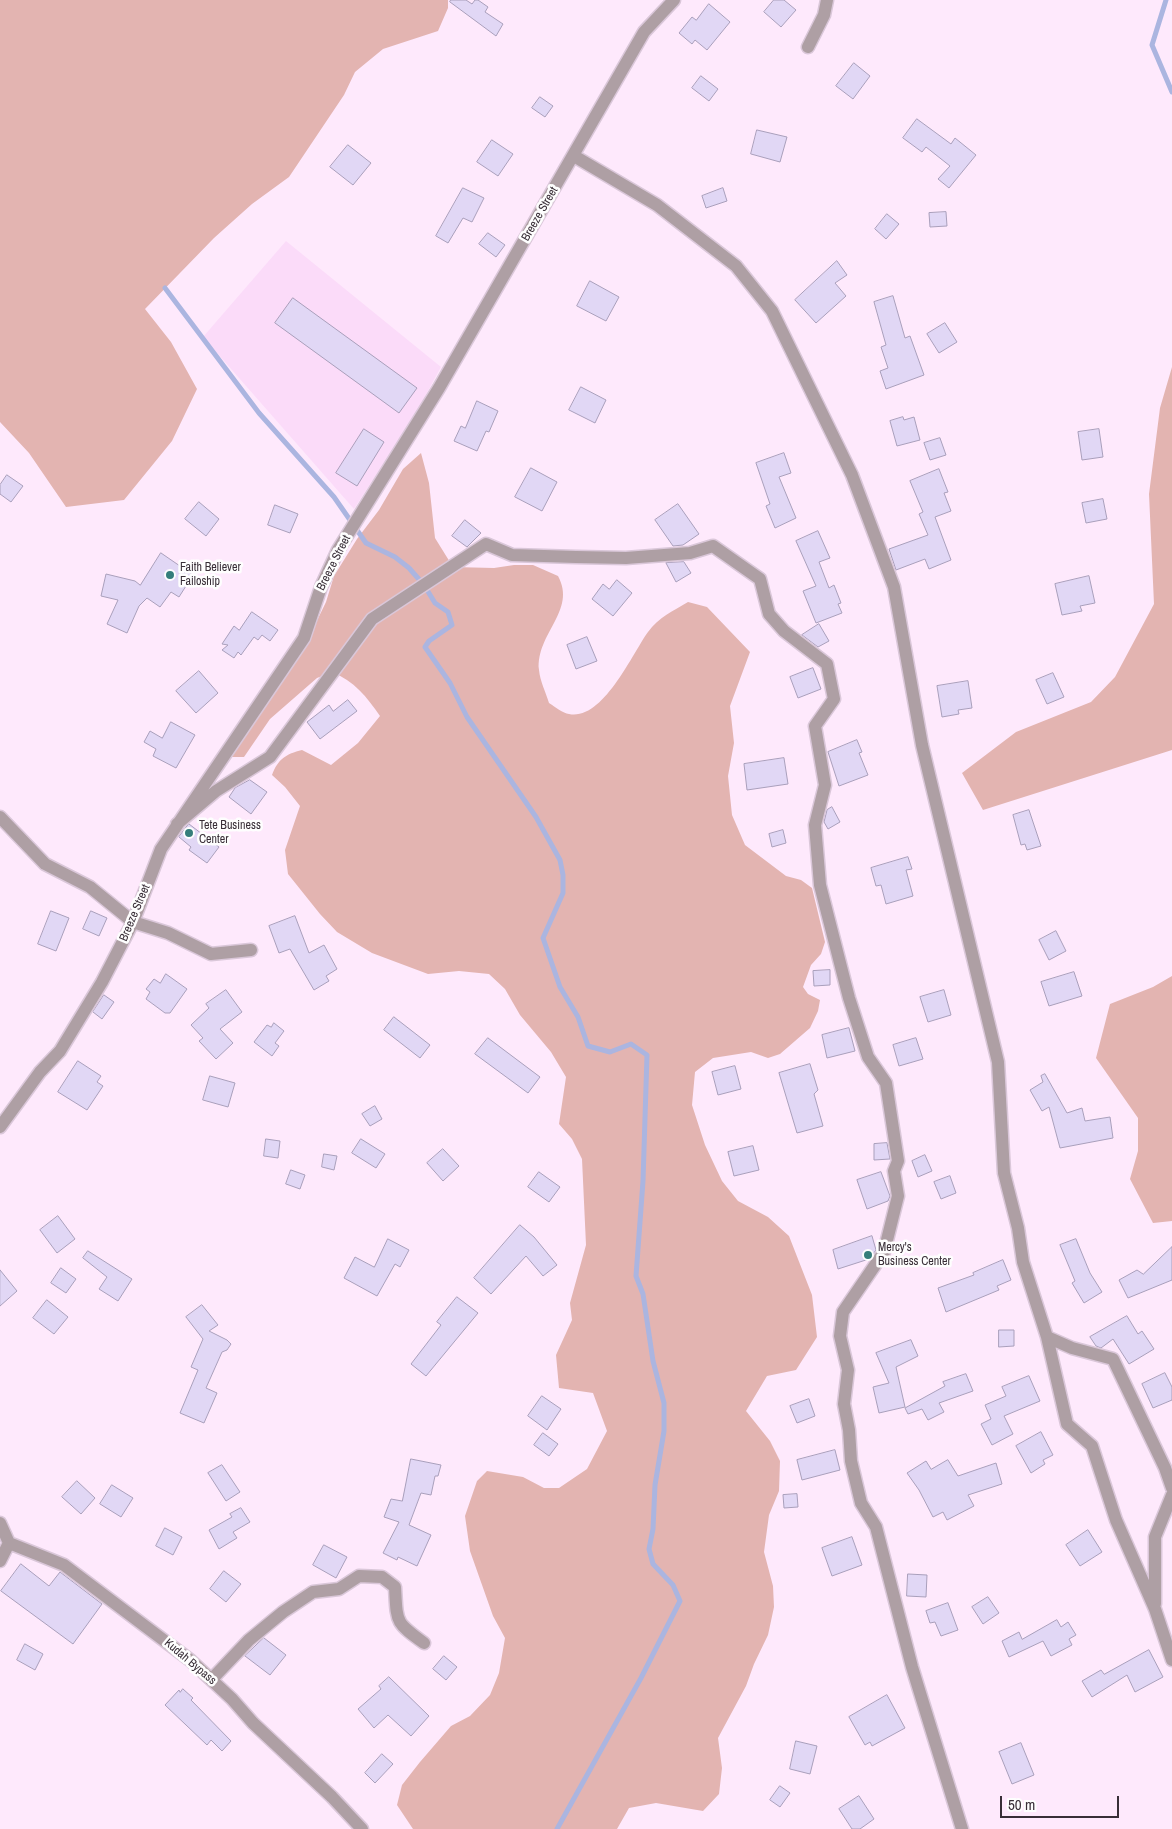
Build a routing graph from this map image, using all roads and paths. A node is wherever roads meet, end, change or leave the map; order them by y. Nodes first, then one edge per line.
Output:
1 (674, 0) edge
2 (827, 0) edge
3 (808, 47) dead end
4 (574, 156) junction
5 (0, 817) edge
6 (177, 824) junction
7 (133, 922) junction
8 (251, 950) dead end
9 (0, 1126) edge
10 (1047, 1337) junction
11 (1172, 1488) edge
12 (1172, 1494) edge
13 (0, 1523) edge
14 (9, 1543) junction
15 (0, 1560) edge
16 (1155, 1609) junction
17 (424, 1643) dead end
18 (1172, 1660) edge
19 (212, 1680) junction
20 (362, 1829) edge
21 (962, 1829) edge

1 - 4 street, Breeze Street
2 - 3 street
4 - 6 street, Breeze Street
4 - 10 street
5 - 7 street
6 - 7 street, Breeze Street
6 - 21 street
7 - 8 street
7 - 9 street, Breeze Street
10 - 11 street
10 - 16 street
12 - 16 street
13 - 14 street
14 - 15 street
14 - 19 street, Kudah Bypass
16 - 18 street
17 - 19 street
19 - 20 street, Kudah Bypass

